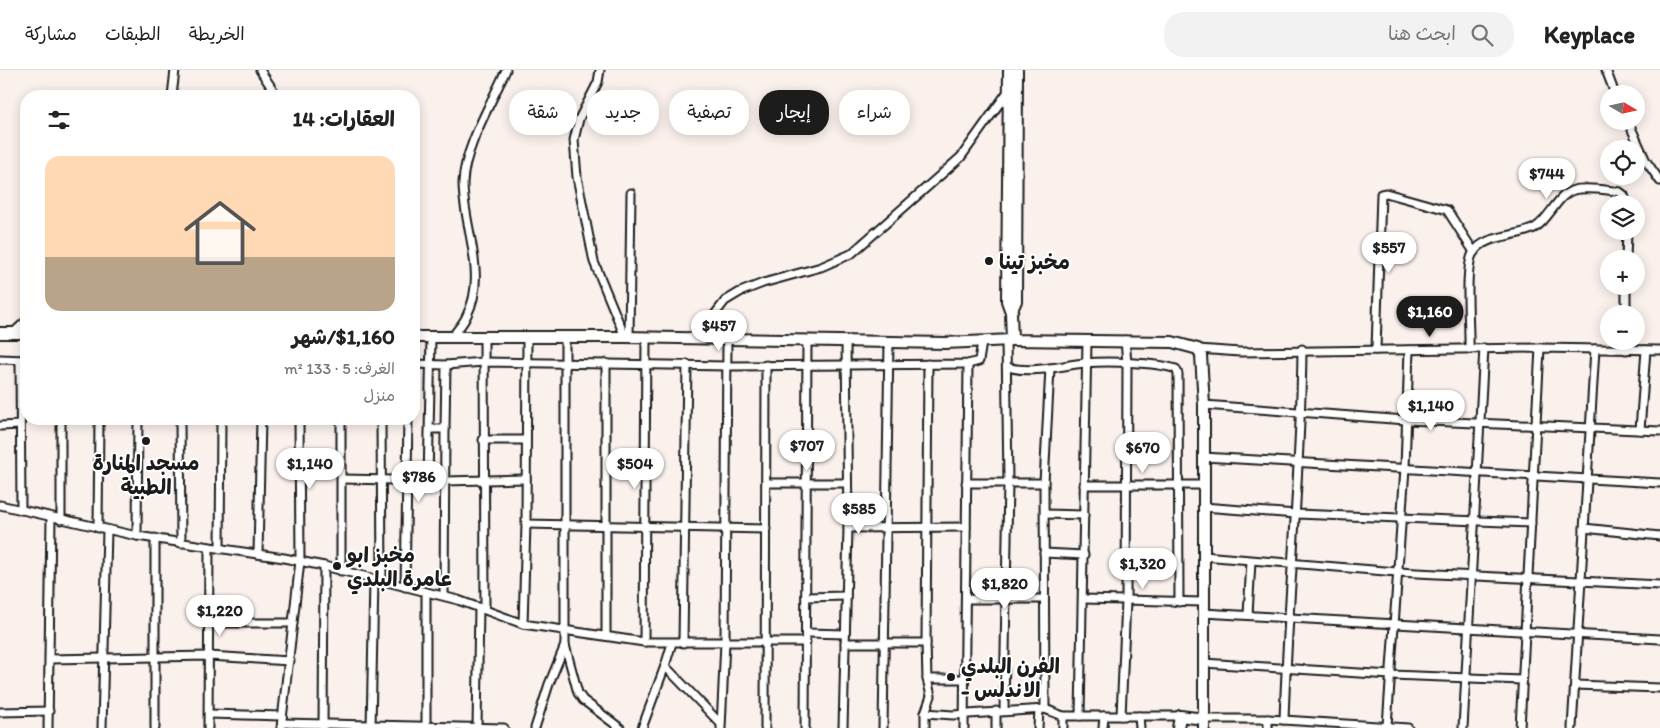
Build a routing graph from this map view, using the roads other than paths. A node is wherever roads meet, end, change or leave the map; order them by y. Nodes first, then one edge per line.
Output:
1 (175, 70) edge
2 (260, 70) edge
3 (506, 70) edge
4 (600, 70) edge
5 (1009, 70) edge
6 (1017, 70) edge
7 (1606, 70) edge
8 (1612, 85) edge
9 (173, 90) edge
10 (273, 90) edge
11 (1009, 90) junction
12 (1632, 130) edge
13 (1660, 181) edge
14 (631, 193) dead end
15 (1624, 195) edge
16 (1474, 252) junction
17 (1011, 312) junction
18 (20, 327) edge
19 (0, 333) edge
20 (13, 333) junction
21 (20, 333) edge
22 (420, 337) edge
23 (431, 337) junction
24 (452, 337) junction
25 (484, 337) junction
26 (565, 337) junction
27 (527, 338) junction
28 (627, 338) junction
29 (646, 339) junction
30 (696, 339) junction
31 (727, 340) junction
32 (1009, 340) junction
33 (1087, 340) junction
34 (1125, 340) junction
35 (807, 342) junction
36 (846, 342) junction
37 (889, 342) junction
38 (982, 342) junction
39 (1484, 348) junction
40 (1540, 348) junction
41 (1198, 349) junction
42 (1302, 349) junction
43 (1469, 349) junction
44 (1595, 349) junction
45 (1600, 349) edge
46 (1376, 350) junction
47 (1409, 350) junction
48 (1646, 350) joint
49 (1660, 350) edge
50 (0, 359) edge
51 (20, 360) edge
52 (483, 362) junction
53 (526, 363) junction
54 (565, 363) junction
55 (606, 363) junction
56 (645, 363) junction
57 (888, 363) junction
58 (1087, 363) junction
59 (1127, 363) junction
60 (687, 364) junction
61 (846, 364) junction
62 (928, 364) junction
63 (968, 364) junction
64 (420, 365) edge
65 (446, 365) junction
66 (431, 366) junction
67 (728, 366) junction
68 (766, 366) junction
69 (806, 366) junction
70 (1007, 367) junction
71 (1050, 368) junction
72 (1204, 405) junction
73 (1302, 412) junction
74 (1406, 420) junction
75 (1479, 423) junction
76 (20, 425) joint
77 (61, 425) edge
78 (99, 425) edge
79 (138, 425) edge
80 (180, 425) edge
81 (221, 425) edge
82 (261, 425) edge
83 (298, 425) edge
84 (341, 425) edge
85 (381, 425) edge
86 (408, 425) edge
87 (0, 426) edge
88 (1537, 427) junction
89 (430, 429) junction
90 (445, 429) junction
91 (1591, 430) junction
92 (1640, 430) junction
93 (1660, 431) edge
94 (483, 440) junction
95 (526, 440) junction
96 (1203, 457) junction
97 (1298, 463) junction
98 (1405, 468) junction
99 (1476, 472) junction
100 (1534, 475) junction
101 (1587, 477) junction
102 (342, 479) junction
103 (381, 479) junction
104 (408, 479) junction
105 (526, 479) junction
106 (485, 480) junction
107 (428, 481) junction
108 (445, 481) junction
109 (807, 482) junction
110 (1008, 482) junction
111 (767, 483) junction
112 (847, 483) junction
113 (1044, 483) junction
114 (1660, 483) edge
115 (966, 484) junction
116 (1084, 485) junction
117 (1177, 485) junction
118 (1203, 485) junction
119 (1125, 486) junction
120 (0, 505) edge
121 (1203, 507) junction
122 (21, 510) junction
123 (1045, 514) junction
124 (1296, 514) junction
125 (1084, 515) junction
126 (51, 517) junction
127 (1402, 519) junction
128 (61, 520) junction
129 (1473, 521) junction
130 (1531, 523) junction
131 (526, 524) junction
132 (566, 524) junction
133 (605, 525) junction
134 (646, 526) junction
135 (886, 527) junction
136 (966, 527) junction
137 (98, 528) junction
138 (686, 528) junction
139 (726, 528) junction
140 (848, 528) junction
141 (925, 528) junction
142 (1584, 528) junction
143 (766, 529) junction
144 (107, 530) junction
145 (137, 536) junction
146 (1660, 536) edge
147 (155, 538) junction
148 (181, 543) junction
149 (209, 547) junction
150 (220, 549) junction
151 (1044, 553) junction
152 (258, 554) junction
153 (1084, 555) junction
154 (1203, 556) junction
155 (300, 561) junction
156 (1251, 561) junction
157 (1293, 565) junction
158 (324, 566) junction
159 (340, 570) junction
160 (1397, 572) junction
161 (1470, 574) junction
162 (1528, 578) junction
163 (374, 580) junction
164 (1580, 580) junction
165 (382, 582) junction
166 (1660, 585) edge
167 (405, 587) junction
168 (426, 592) junction
169 (444, 596) junction
170 (846, 596) junction
171 (806, 597) junction
172 (1006, 599) junction
173 (1044, 599) junction
174 (1084, 599) junction
175 (967, 600) junction
176 (1126, 600) junction
177 (1179, 602) junction
178 (1202, 602) junction
179 (482, 608) junction
180 (1203, 613) junction
181 (1248, 615) junction
182 (1288, 617) junction
183 (210, 623) junction
184 (293, 623) junction
185 (1394, 623) junction
186 (523, 624) junction
187 (1468, 627) junction
188 (564, 630) junction
189 (1525, 630) junction
190 (807, 633) junction
191 (844, 634) junction
192 (1577, 634) junction
193 (606, 636) junction
194 (1660, 639) edge
195 (644, 642) junction
196 (725, 642) junction
197 (806, 642) junction
198 (672, 643) junction
199 (683, 643) junction
200 (766, 643) junction
201 (845, 643) junction
202 (884, 643) junction
203 (926, 643) junction
204 (565, 645) junction
205 (153, 656) junction
206 (209, 656) junction
207 (104, 658) junction
208 (50, 659) junction
209 (290, 661) junction
210 (1203, 663) junction
211 (666, 666) junction
212 (1286, 668) junction
213 (1391, 675) junction
214 (1466, 677) junction
215 (927, 679) junction
216 (964, 679) junction
217 (1522, 680) junction
218 (1574, 685) junction
219 (1660, 688) edge
220 (1042, 709) junction
221 (49, 711) junction
222 (1000, 711) junction
223 (0, 712) edge
224 (925, 713) junction
225 (209, 714) junction
226 (965, 714) junction
227 (1063, 716) junction
228 (1080, 716) junction
229 (1104, 716) junction
230 (1121, 716) junction
231 (1139, 716) junction
232 (1180, 716) junction
233 (1268, 719) junction
234 (1284, 720) junction
235 (282, 722) edge
236 (1204, 723) edge
237 (1318, 725) edge
238 (721, 726) edge
239 (1387, 726) junction
240 (323, 727) edge
241 (371, 727) edge
242 (426, 727) edge
243 (1372, 727) edge
244 (48, 728) edge
245 (102, 728) edge
246 (155, 728) edge
247 (208, 728) edge
248 (480, 728) edge
249 (504, 728) edge
250 (535, 728) edge
251 (620, 728) edge
252 (642, 728) edge
253 (765, 728) edge
254 (805, 728) edge
255 (843, 728) edge
256 (883, 728) edge
257 (925, 728) edge
258 (964, 728) edge
259 (996, 728) edge
260 (1038, 728) edge
261 (1063, 728) edge
262 (1104, 728) edge
263 (1140, 728) edge
264 (1178, 728) edge
265 (1268, 728) edge
266 (1403, 728) edge
267 (1408, 728) edge
268 (1463, 728) edge
269 (1520, 728) edge
270 (1572, 728) edge

1 - 9 street
2 - 10 street
3 - 24 street
4 - 28 street
5 - 11 street
6 - 17 street
7 - 8 street
11 - 17 street
11 - 30 street
12 - 13 street
14 - 28 street
15 - 16 street
16 - 43 street
16 - 46 street
17 - 32 street
18 - 20 street
19 - 20 street
20 - 21 street
22 - 23 street
23 - 24 street
23 - 66 street
24 - 25 street
25 - 27 street
25 - 52 street
26 - 27 street
26 - 28 street
26 - 54 street
27 - 53 street
28 - 29 street
29 - 30 street
29 - 56 street
30 - 31 street
31 - 35 street
31 - 67 street
32 - 33 street
32 - 38 street
32 - 70 street
33 - 34 street
33 - 58 street
34 - 41 street
34 - 59 street
35 - 36 street
35 - 69 street
36 - 37 street
36 - 61 street
37 - 38 street
37 - 57 street
38 - 63 street
39 - 40 street
39 - 43 street
39 - 75 street
40 - 44 street
40 - 88 street
41 - 42 street
41 - 72 street
42 - 46 street
42 - 73 street
43 - 47 street
44 - 45 street
44 - 91 street
46 - 47 street
47 - 74 street
48 - 49 street
48 - 92 street
50 - 51 street
52 - 53 street
52 - 65 street
52 - 94 street
53 - 54 street
53 - 95 street
54 - 55 street
54 - 132 street
55 - 56 street
55 - 133 street
56 - 60 street
56 - 134 street
57 - 61 street
57 - 62 street
57 - 135 street
58 - 59 street
58 - 71 street
58 - 116 street
59 - 117 street
59 - 119 street
60 - 67 street
60 - 138 street
61 - 69 street
61 - 112 street
62 - 63 street
62 - 141 street
63 - 115 street
64 - 66 street
65 - 66 street
65 - 90 street
66 - 89 street
67 - 68 street
67 - 139 street
68 - 69 street
68 - 111 street
69 - 109 street
70 - 71 street
70 - 110 street
71 - 113 street
72 - 73 street
72 - 96 street
73 - 74 street
73 - 97 street
74 - 75 street
74 - 98 street
75 - 88 street
75 - 99 street
76 - 87 street
76 - 122 street
77 - 128 street
78 - 137 street
79 - 145 street
80 - 148 street
81 - 150 street
82 - 152 street
83 - 155 street
84 - 102 street
85 - 103 street
86 - 104 street
88 - 91 street
88 - 100 street
89 - 90 street
89 - 107 street
90 - 108 street
91 - 92 street
91 - 101 street
92 - 93 street
94 - 95 street
94 - 106 street
95 - 105 street
96 - 97 street
96 - 118 street
97 - 98 street
97 - 124 street
98 - 99 street
98 - 127 street
99 - 100 street
99 - 129 street
100 - 101 street
100 - 130 street
101 - 114 street
101 - 142 street
102 - 103 street
102 - 159 street
103 - 104 street
103 - 165 street
104 - 107 street
104 - 167 street
105 - 106 street
105 - 131 street
106 - 108 street
106 - 179 street
107 - 108 street
108 - 169 street
109 - 111 street
109 - 112 street
109 - 171 street
110 - 113 street
110 - 115 street
110 - 172 street
111 - 143 street
112 - 140 street
113 - 123 street
115 - 136 street
116 - 119 street
116 - 125 street
117 - 118 street
117 - 119 street
117 - 177 street
118 - 121 street
119 - 176 street
120 - 122 street
121 - 124 street
121 - 154 street
122 - 126 street
123 - 125 street
123 - 151 street
124 - 127 street
124 - 157 street
125 - 153 street
126 - 128 street
126 - 208 street
127 - 129 street
127 - 160 street
128 - 137 street
129 - 130 street
129 - 161 street
130 - 162 street
131 - 132 street
131 - 186 street
132 - 133 street
132 - 188 street
133 - 134 street
133 - 193 street
134 - 138 street
134 - 195 street
135 - 140 street
135 - 141 street
135 - 202 street
136 - 141 street
136 - 175 street
137 - 144 street
138 - 139 street
138 - 199 street
139 - 143 street
139 - 196 street
140 - 170 street
141 - 203 street
142 - 146 street
142 - 164 street
143 - 200 street
144 - 145 street
144 - 207 street
145 - 147 street
147 - 148 street
147 - 205 street
148 - 149 street
149 - 150 street
149 - 183 street
150 - 152 street
151 - 153 street
151 - 173 street
152 - 155 street
153 - 174 street
154 - 156 street
154 - 178 street
155 - 158 street
155 - 184 street
156 - 157 street
156 - 181 street
157 - 160 street
157 - 182 street
158 - 159 street
158 - 240 street
159 - 163 street
160 - 161 street
160 - 185 street
161 - 162 street
161 - 187 street
162 - 164 street
162 - 189 street
163 - 165 street
163 - 241 street
164 - 166 street
164 - 192 street
165 - 167 street
167 - 168 street
168 - 169 street
168 - 242 street
169 - 179 street
170 - 171 street
170 - 191 street
171 - 190 street
172 - 173 street
172 - 175 street
172 - 222 street
173 - 220 street
174 - 176 street
174 - 228 street
175 - 216 street
176 - 177 street
176 - 230 street
177 - 178 street
178 - 180 street
179 - 186 street
179 - 248 street
180 - 181 street
180 - 210 street
181 - 182 street
182 - 185 street
182 - 212 street
183 - 184 street
183 - 206 street
184 - 209 street
185 - 187 street
185 - 213 street
186 - 188 street
187 - 189 street
187 - 214 street
188 - 193 street
188 - 204 street
189 - 192 street
189 - 217 street
190 - 191 street
190 - 197 street
191 - 201 street
192 - 194 street
192 - 218 street
193 - 195 street
195 - 198 street
196 - 199 street
196 - 200 street
196 - 238 street
197 - 200 street
197 - 254 street
198 - 199 street
198 - 211 street
200 - 253 street
201 - 202 street
201 - 255 street
202 - 203 street
202 - 256 street
203 - 215 street
204 - 250 street
204 - 251 street
205 - 206 street
205 - 207 street
205 - 246 street
206 - 209 street
206 - 225 street
207 - 208 street
207 - 245 street
208 - 221 street
209 - 235 street
210 - 212 street
210 - 236 street
211 - 238 street
211 - 252 street
212 - 213 street
212 - 234 street
213 - 214 street
213 - 239 street
214 - 217 street
214 - 268 street
215 - 216 street
215 - 224 street
216 - 226 street
217 - 269 street
218 - 219 street
218 - 270 street
220 - 222 street
220 - 227 street
220 - 260 street
221 - 223 street
221 - 244 street
222 - 226 street
222 - 259 street
224 - 226 street
224 - 257 street
225 - 235 street
225 - 247 street
226 - 258 street
227 - 228 street
227 - 261 street
228 - 229 street
229 - 230 street
229 - 262 street
230 - 231 street
231 - 232 street
231 - 263 street
232 - 236 street
232 - 264 street
233 - 234 street
233 - 236 street
233 - 265 street
234 - 237 street
235 - 240 street
237 - 243 street
239 - 243 street
239 - 266 street
240 - 241 street
241 - 242 street
242 - 248 street
248 - 249 street
266 - 267 street

